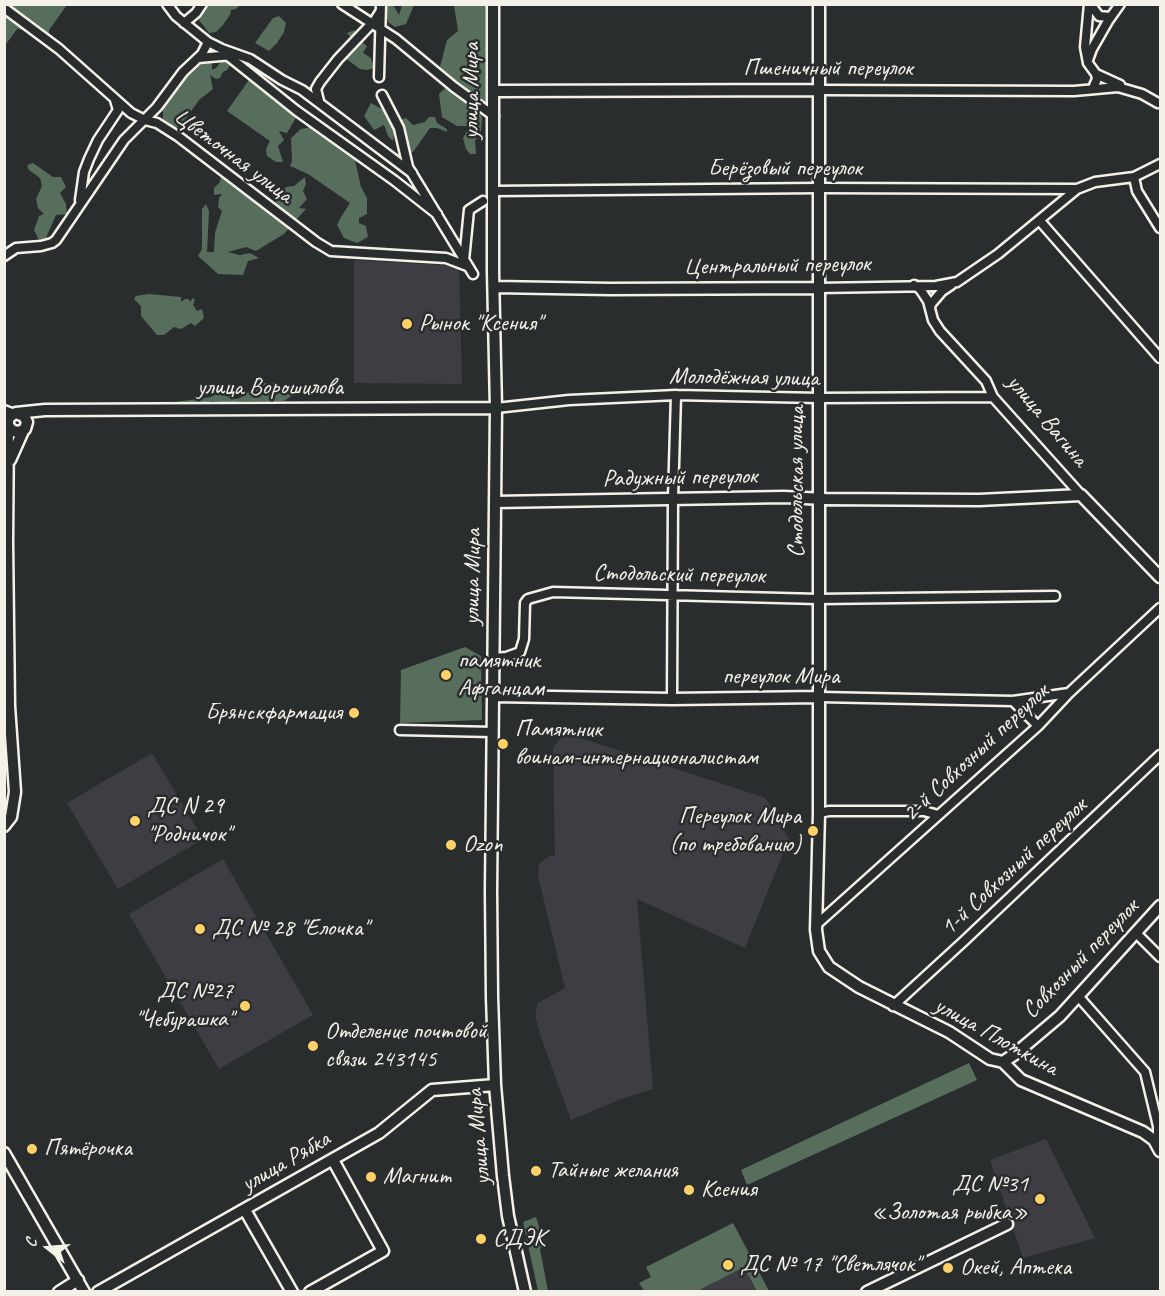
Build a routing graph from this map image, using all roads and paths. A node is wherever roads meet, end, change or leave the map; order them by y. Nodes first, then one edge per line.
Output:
1 (167, 4) edge
2 (202, 4) edge
3 (342, 4) edge
4 (493, 4) edge
5 (819, 4) edge
6 (1089, 4) edge
7 (1120, 4) edge
8 (4, 8) edge
9 (380, 8) edge
10 (1110, 16) junction
11 (184, 23) junction
12 (371, 23) junction
13 (380, 28) junction
14 (208, 42) junction
15 (231, 55) junction
16 (198, 58) junction
17 (1088, 63) junction
18 (1096, 74) junction
19 (379, 77) dead end
20 (1093, 88) junction
21 (1128, 89) junction
22 (819, 90) junction
23 (494, 91) junction
24 (382, 95) dead end
25 (116, 100) junction
26 (320, 103) junction
27 (1160, 104) edge
28 (494, 116) junction
29 (144, 120) junction
30 (1161, 164) edge
31 (412, 173) junction
32 (1134, 177) junction
33 (819, 188) junction
34 (1077, 189) junction
35 (493, 192) junction
36 (483, 201) dead end
37 (78, 206) junction
38 (437, 214) junction
39 (1040, 221) junction
40 (1161, 228) edge
41 (21, 247) junction
42 (4, 249) edge
43 (4, 256) edge
44 (468, 267) junction
45 (957, 282) junction
46 (914, 285) junction
47 (494, 287) junction
48 (818, 288) junction
49 (930, 308) junction
50 (1161, 358) edge
51 (676, 395) junction
52 (993, 397) junction
53 (818, 398) junction
54 (496, 408) junction
55 (45, 410) junction
56 (9, 418) edge
57 (25, 427) junction
58 (6, 444) edge
59 (8, 463) junction
60 (1081, 495) junction
61 (818, 498) junction
62 (673, 499) junction
63 (495, 502) junction
64 (1161, 577) edge
65 (672, 594) junction
66 (1055, 596) dead end
67 (818, 599) junction
68 (1161, 608) edge
69 (6, 613) edge
70 (494, 657) junction
71 (1069, 693) junction
72 (493, 696) junction
73 (819, 697) junction
74 (672, 699) junction
75 (1013, 701) junction
76 (1038, 726) junction
77 (400, 730) dead end
78 (493, 732) junction
79 (1161, 755) edge
80 (819, 813) junction
81 (938, 815) junction
82 (4, 826) edge
83 (1161, 906) edge
84 (816, 925) junction
85 (1136, 933) junction
86 (1161, 957) edge
87 (822, 958) joint
88 (1078, 996) junction
89 (893, 1006) junction
90 (1003, 1062) junction
91 (495, 1085) junction
92 (1159, 1144) edge
93 (4, 1153) edge
94 (333, 1160) junction
95 (244, 1210) junction
96 (1007, 1224) dead end
97 (78, 1280) junction
98 (59, 1292) edge
99 (84, 1292) edge
100 (98, 1292) edge
101 (292, 1292) edge
102 (310, 1292) edge
103 (525, 1292) edge
104 (867, 1292) edge

1 - 11 street
2 - 11 street
3 - 12 street
4 - 23 street, улица Мира
5 - 22 street, Стодольская улица
6 - 10 street
6 - 17 street
7 - 10 street
8 - 25 street, Цветочная улица
9 - 12 street
9 - 13 street
10 - 17 street
11 - 14 street
12 - 13 street
12 - 26 street
13 - 19 street
13 - 28 street
14 - 15 street
14 - 16 street
15 - 16 street
15 - 26 street
15 - 38 street
16 - 29 street
17 - 18 street
18 - 20 street
18 - 21 street
20 - 21 street, Пшеничный переулок
20 - 22 street, Пшеничный переулок
21 - 27 street, Пшеничный переулок
22 - 23 street, Пшеничный переулок
22 - 33 street, Стодольская улица
23 - 28 street, улица Мира
24 - 31 street
25 - 29 street, Цветочная улица
25 - 37 street
26 - 31 street
28 - 35 street, улица Мира
29 - 37 street
29 - 44 street, Цветочная улица
30 - 32 street
31 - 38 street
32 - 34 street
32 - 40 street
33 - 34 street, Берёзовый переулок
33 - 35 street, Берёзовый переулок
33 - 48 street, Стодольская улица
34 - 39 street, Центральный переулок
35 - 47 street, улица Мира
36 - 44 street
37 - 41 street
38 - 44 street
39 - 45 street, Центральный переулок
39 - 50 street
41 - 42 street
41 - 43 street
45 - 46 street, Центральный переулок
45 - 49 street
46 - 48 street, Центральный переулок
46 - 49 street, улица Вагина
47 - 48 street, Центральный переулок
47 - 54 street, улица Мира
48 - 53 street, Стодольская улица
49 - 52 street, улица Вагина
51 - 53 street, Молодёжная улица
51 - 54 street, Молодёжная улица
51 - 62 street
52 - 53 street, Молодёжная улица
52 - 60 street, улица Вагина
53 - 61 street, Стодольская улица
54 - 55 street, улица Ворошилова
54 - 63 street, улица Мира
55 - 56 street, улица Ворошилова
55 - 57 street
56 - 57 street
56 - 57 street
56 - 58 street
57 - 59 street
58 - 59 street
59 - 69 street
60 - 61 street, Радужный переулок
60 - 64 street, улица Вагина
61 - 62 street, Радужный переулок
61 - 67 street, Стодольская улица
62 - 63 street, Радужный переулок
62 - 65 street
63 - 70 street, улица Мира
65 - 67 street, Стодольский переулок
65 - 70 street, Стодольский переулок
65 - 74 street
66 - 67 street, Стодольский переулок
67 - 73 street, Стодольская улица
68 - 71 street, 2-й Совхозный переулок
69 - 82 street
70 - 72 street, улица Мира
71 - 75 street, переулок Мира
71 - 76 street, 2-й Совхозный переулок
72 - 74 street, переулок Мира
72 - 78 street, улица Мира
73 - 74 street, переулок Мира
73 - 75 street, переулок Мира
73 - 80 street, Стодольская улица
75 - 76 street
76 - 81 street, 2-й Совхозный переулок
77 - 78 street
78 - 91 street, улица Мира
79 - 89 street, 1-й Совхозный переулок
80 - 81 street
80 - 84 street, Стодольская улица
81 - 84 street, 2-й Совхозный переулок
83 - 85 street, Совхозный переулок
84 - 87 street, Стодольская улица
85 - 86 street
85 - 88 street, Совхозный переулок
87 - 89 street, улица Плоткина
88 - 90 street, Совхозный переулок
88 - 92 street
89 - 90 street, улица Плоткина
90 - 92 street, улица Плоткина
91 - 94 street, улица Рябка
91 - 103 street, улица Мира
93 - 97 street
94 - 95 street, улица Рябка
94 - 102 street
95 - 100 street, улица Рябка
95 - 101 street
96 - 104 street
97 - 98 street
97 - 99 street

